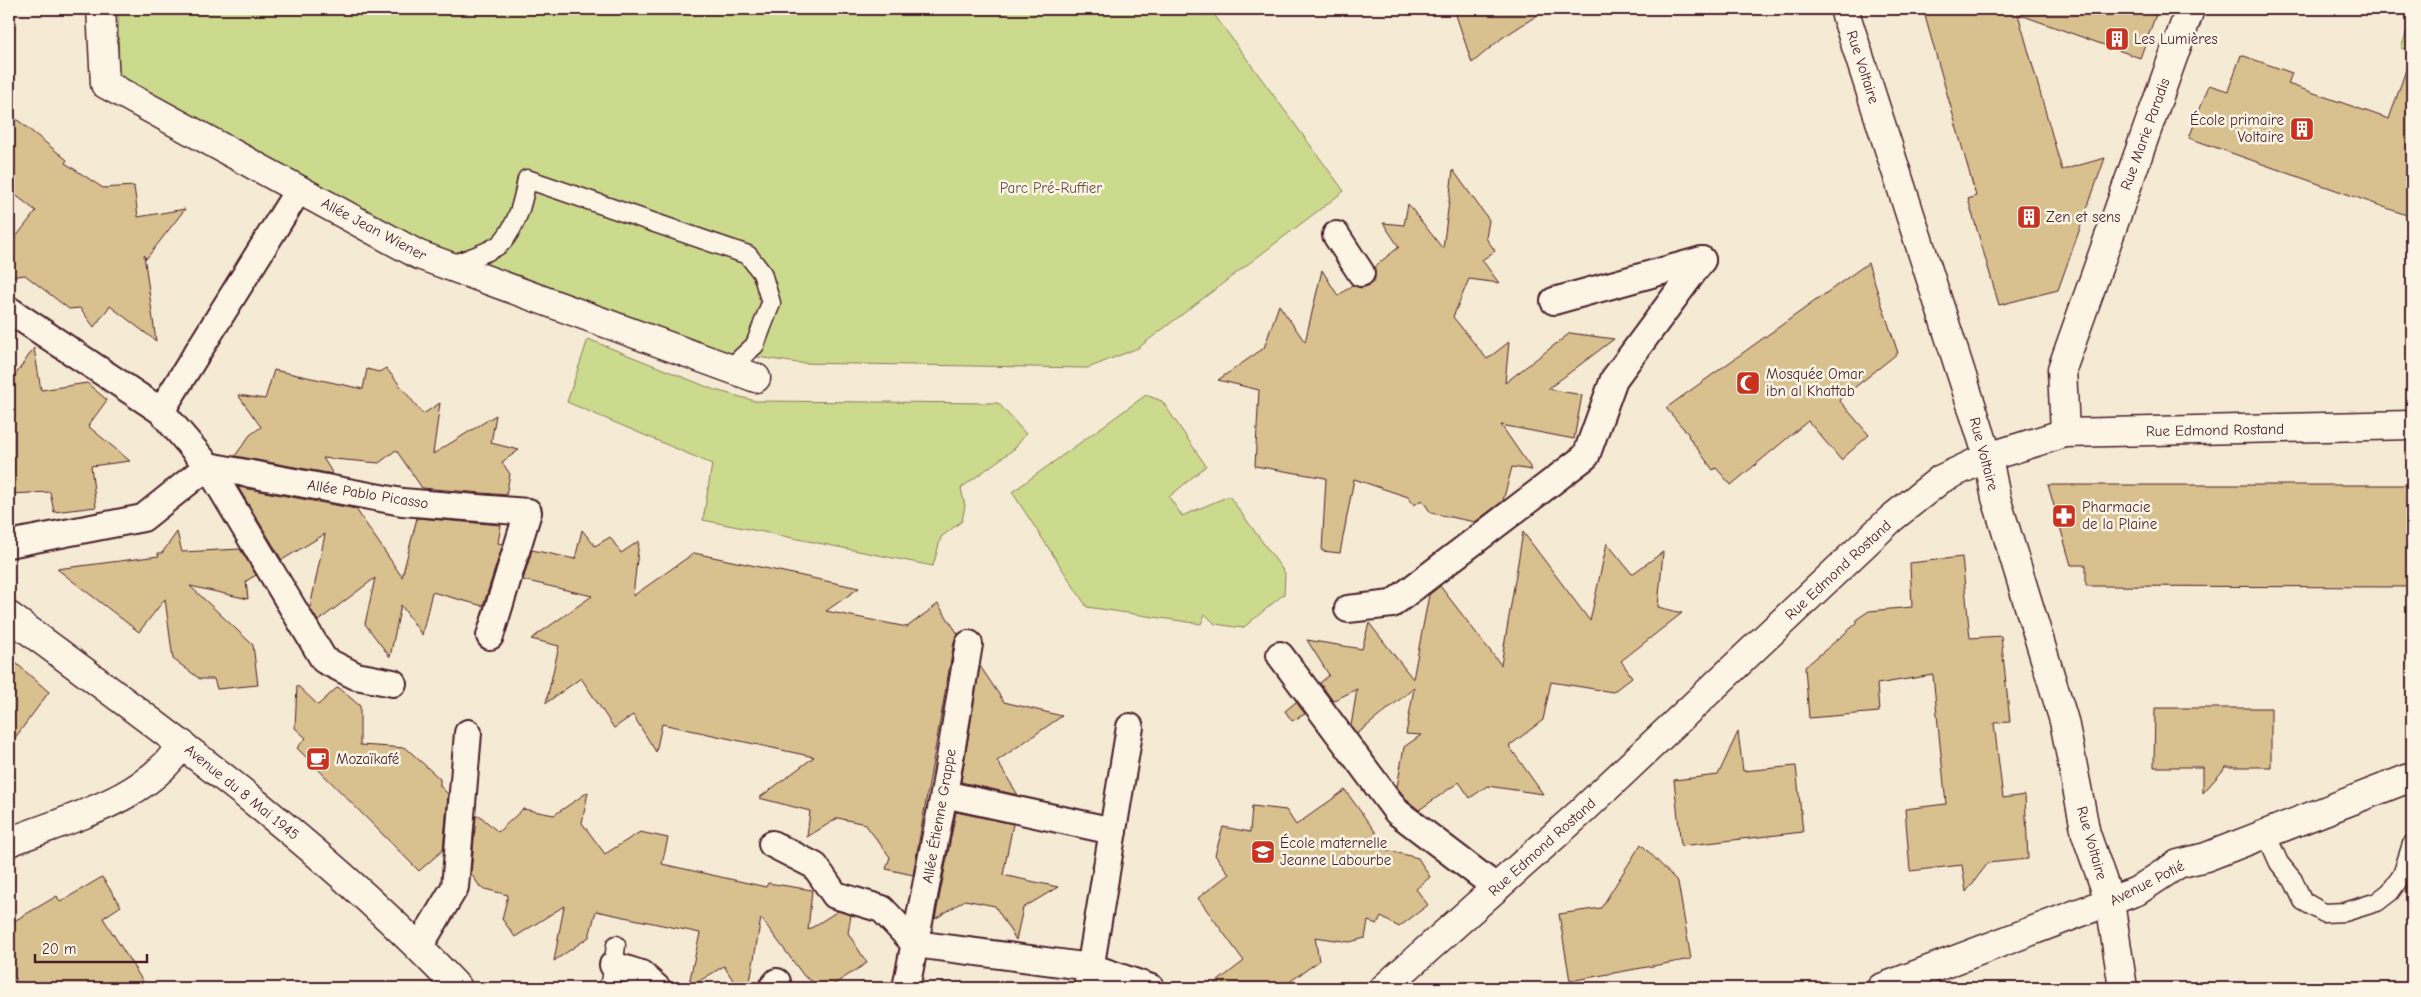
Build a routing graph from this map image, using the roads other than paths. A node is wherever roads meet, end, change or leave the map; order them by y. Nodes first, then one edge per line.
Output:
1 (101, 9) edge
2 (1844, 9) edge
3 (2190, 9) edge
4 (298, 189) junction
5 (1336, 235) dead end
6 (449, 266) junction
7 (1361, 273) dead end
8 (1554, 301) dead end
9 (9, 310) edge
10 (729, 369) junction
11 (756, 378) dead end
12 (161, 411) junction
13 (2412, 425) edge
14 (2065, 433) junction
15 (1988, 457) junction
16 (208, 466) junction
17 (9, 544) edge
18 (1348, 608) dead end
19 (9, 616) edge
20 (490, 636) dead end
21 (969, 644) dead end
22 (1280, 655) dead end
23 (393, 683) dead end
24 (1130, 727) dead end
25 (468, 733) dead end
26 (182, 744) junction
27 (2412, 779) edge
28 (944, 794) junction
29 (1113, 831) junction
30 (2266, 834) junction
31 (9, 842) edge
32 (772, 844) dead end
33 (2412, 844) edge
34 (1497, 888) junction
35 (2110, 902) junction
36 (915, 944) junction
37 (419, 947) junction
38 (612, 966) edge
39 (1089, 977) edge
40 (458, 988) edge
41 (657, 988) edge
42 (906, 988) edge
43 (1151, 988) edge
44 (1384, 988) edge
45 (1881, 988) edge
46 (2123, 988) edge

1 - 4 street, Allée Jean Wiener
2 - 15 street, Rue Voltaire
3 - 14 street, Rue Marie Paradis
4 - 6 street, Allée Jean Wiener
4 - 12 street
5 - 7 street
6 - 10 street, Allée Jean Wiener
6 - 10 lane
8 - 18 street
9 - 12 street
10 - 11 street, Allée Jean Wiener
12 - 16 street
13 - 14 street, Rue Edmond Rostand
14 - 15 street, Rue Edmond Rostand
15 - 34 street, Rue Edmond Rostand
15 - 35 street, Rue Voltaire
16 - 17 street
16 - 20 street, Allée Pablo Picasso
16 - 23 street
19 - 26 street, Avenue du 8 Mai 1945
21 - 28 street, Allée Étienne Grappe
22 - 34 street
24 - 29 street
25 - 37 street
26 - 31 street
26 - 37 street, Avenue du 8 Mai 1945
27 - 30 street, Avenue Potié
28 - 29 street
28 - 36 street, Allée Étienne Grappe
29 - 39 street
30 - 33 lane
30 - 35 street, Avenue Potié
32 - 36 street
34 - 44 street, Rue Edmond Rostand
35 - 45 street, Avenue Potié
35 - 46 street, Rue Voltaire
36 - 39 street
36 - 42 street, Allée Étienne Grappe
37 - 40 street, Avenue du 8 Mai 1945
38 - 41 street
39 - 43 street

